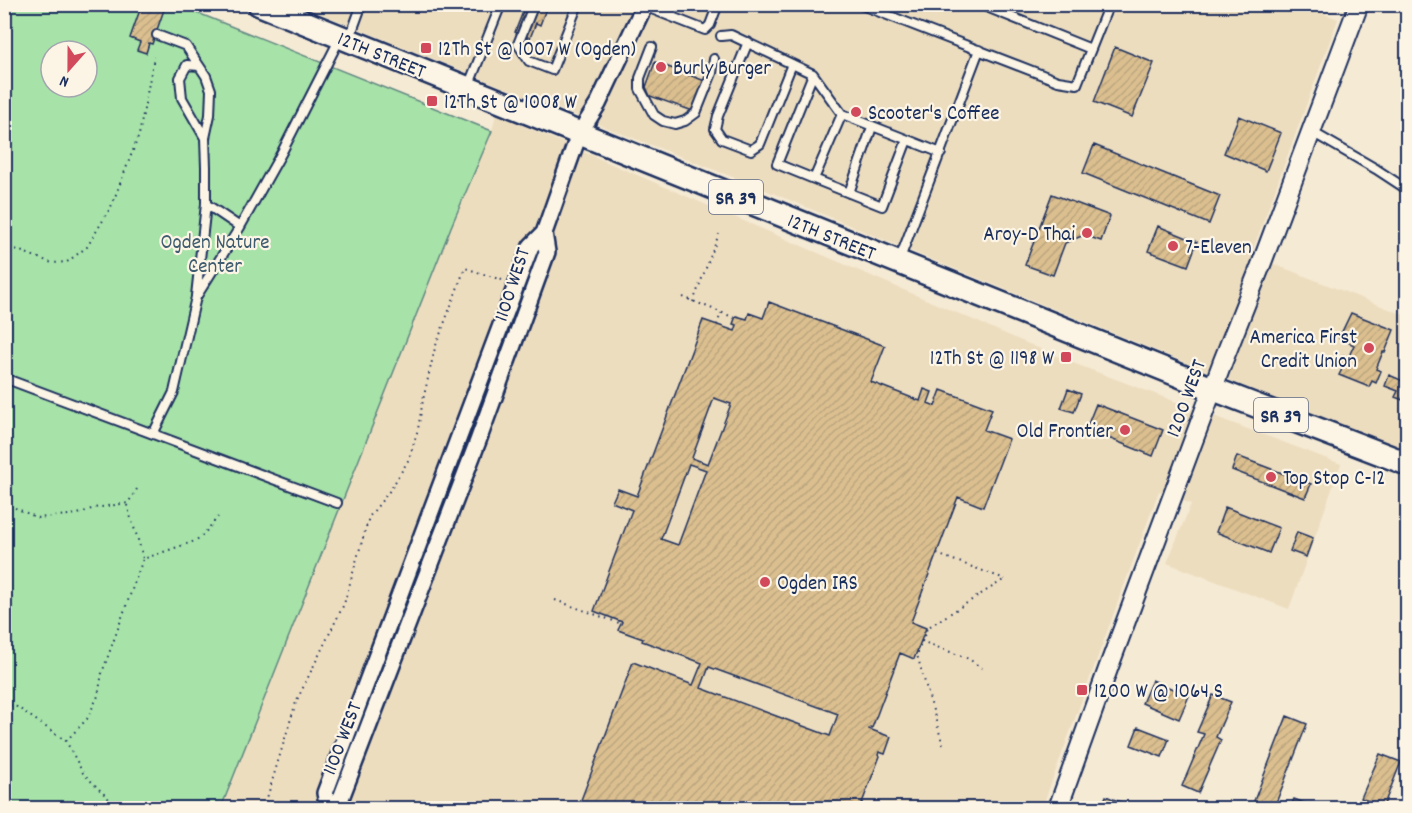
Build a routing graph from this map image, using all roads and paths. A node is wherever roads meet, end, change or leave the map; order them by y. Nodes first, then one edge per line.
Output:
1 (259, 4) edge
2 (362, 4) edge
3 (501, 4) edge
4 (534, 4) edge
5 (578, 4) edge
6 (675, 4) edge
7 (718, 4) edge
8 (859, 4) edge
9 (979, 4) edge
10 (1109, 4) edge
11 (1359, 4) edge
12 (643, 5) edge
13 (670, 16) junction
14 (157, 35) dead end
15 (721, 36) dead end
16 (344, 39) junction
17 (748, 42) junction
18 (652, 47) dead end
19 (1091, 49) junction
20 (979, 50) junction
21 (154, 57) dead end
22 (714, 59) dead end
23 (792, 64) junction
24 (200, 66) junction
25 (813, 74) junction
26 (467, 88) junction
27 (842, 114) junction
28 (872, 127) junction
29 (1311, 131) junction
30 (579, 134) junction
31 (205, 138) junction
32 (907, 140) junction
33 (941, 153) junction
34 (814, 179) junction
35 (1407, 190) edge
36 (849, 193) junction
37 (206, 204) junction
38 (240, 227) junction
39 (544, 233) junction
40 (719, 234) dead end
41 (4, 247) edge
42 (899, 263) junction
43 (517, 282) junction
44 (535, 287) junction
45 (195, 297) junction
46 (682, 297) dead end
47 (693, 302) junction
48 (722, 313) junction
49 (735, 318) dead end
50 (717, 325) dead end
51 (4, 378) edge
52 (1213, 389) junction
53 (153, 434) junction
54 (1407, 464) edge
55 (137, 489) dead end
56 (4, 503) edge
57 (337, 503) dead end
58 (127, 505) dead end
59 (218, 517) dead end
60 (937, 554) dead end
61 (143, 559) junction
62 (555, 600) dead end
63 (619, 623) dead end
64 (922, 641) junction
65 (983, 669) dead end
66 (4, 704) edge
67 (66, 741) junction
68 (943, 745) dead end
69 (118, 808) edge
70 (264, 808) edge
71 (328, 808) edge
72 (1059, 808) edge

1 - 16 main road, 12TH STREET / SR 39
2 - 16 lane
3 - 26 lane
4 - 5 lane
6 - 13 lane
7 - 13 lane
8 - 20 lane
9 - 19 lane
10 - 19 lane
11 - 29 street, 1200 WEST
12 - 13 lane
12 - 30 street, 1100 WEST
14 - 24 lane
15 - 17 lane
16 - 26 main road, 12TH STREET / SR 39
16 - 38 lane
17 - 23 lane
17 - 23 lane
18 - 22 lane
19 - 20 lane
20 - 33 lane
21 - 41 path
23 - 25 lane
24 - 31 lane
24 - 31 lane
25 - 27 lane
25 - 34 lane
26 - 30 main road, 12TH STREET / SR 39
27 - 28 lane
27 - 34 lane
28 - 32 lane
28 - 36 lane
29 - 35 lane
29 - 52 street, 1200 WEST
30 - 39 street, 1100 WEST
30 - 42 main road, 12TH STREET / SR 39
31 - 37 lane
32 - 33 lane
32 - 36 lane
33 - 42 lane
34 - 36 lane
37 - 38 lane
37 - 45 lane
38 - 45 lane
39 - 43 street, 1100 WEST
39 - 44 street, 1100 WEST
40 - 47 path
42 - 52 main road, 12TH STREET / SR 39
43 - 44 street
43 - 70 path
43 - 71 street, 1100 WEST
44 - 71 street, 1100 WEST
45 - 53 lane
46 - 47 path
47 - 48 path
48 - 49 path
48 - 50 path
51 - 53 lane
52 - 54 main road, 12TH STREET / SR 39
52 - 72 street, 1200 WEST
53 - 57 lane
55 - 56 path
58 - 61 path
59 - 61 path
60 - 64 path
61 - 67 path
62 - 63 path
64 - 65 path
64 - 68 path
66 - 67 path
67 - 69 path

